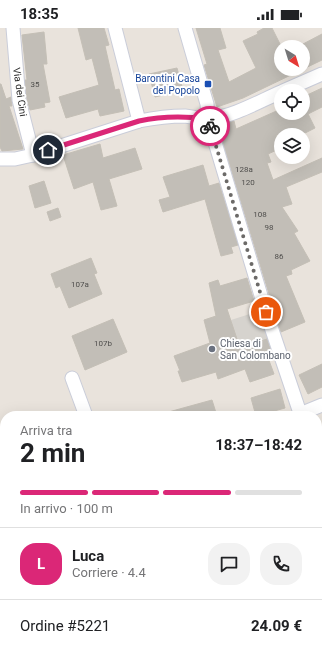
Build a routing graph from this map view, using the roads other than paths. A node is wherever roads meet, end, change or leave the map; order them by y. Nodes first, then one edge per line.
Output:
1 (13, 28) edge
2 (115, 28) edge
3 (185, 28) edge
4 (322, 74) edge
5 (298, 84) edge
6 (274, 95) edge
7 (208, 119) junction
8 (139, 121) junction
9 (33, 155) junction
10 (0, 159) edge
11 (72, 378) dead end
12 (322, 405) edge
13 (84, 411) edge
14 (300, 411) edge
15 (309, 411) edge

1 - 9 street, Via dei Cini
2 - 8 street
3 - 7 street
4 - 5 street
6 - 7 street
7 - 8 street
7 - 14 street
8 - 9 street
9 - 10 street
11 - 13 street
12 - 15 street

